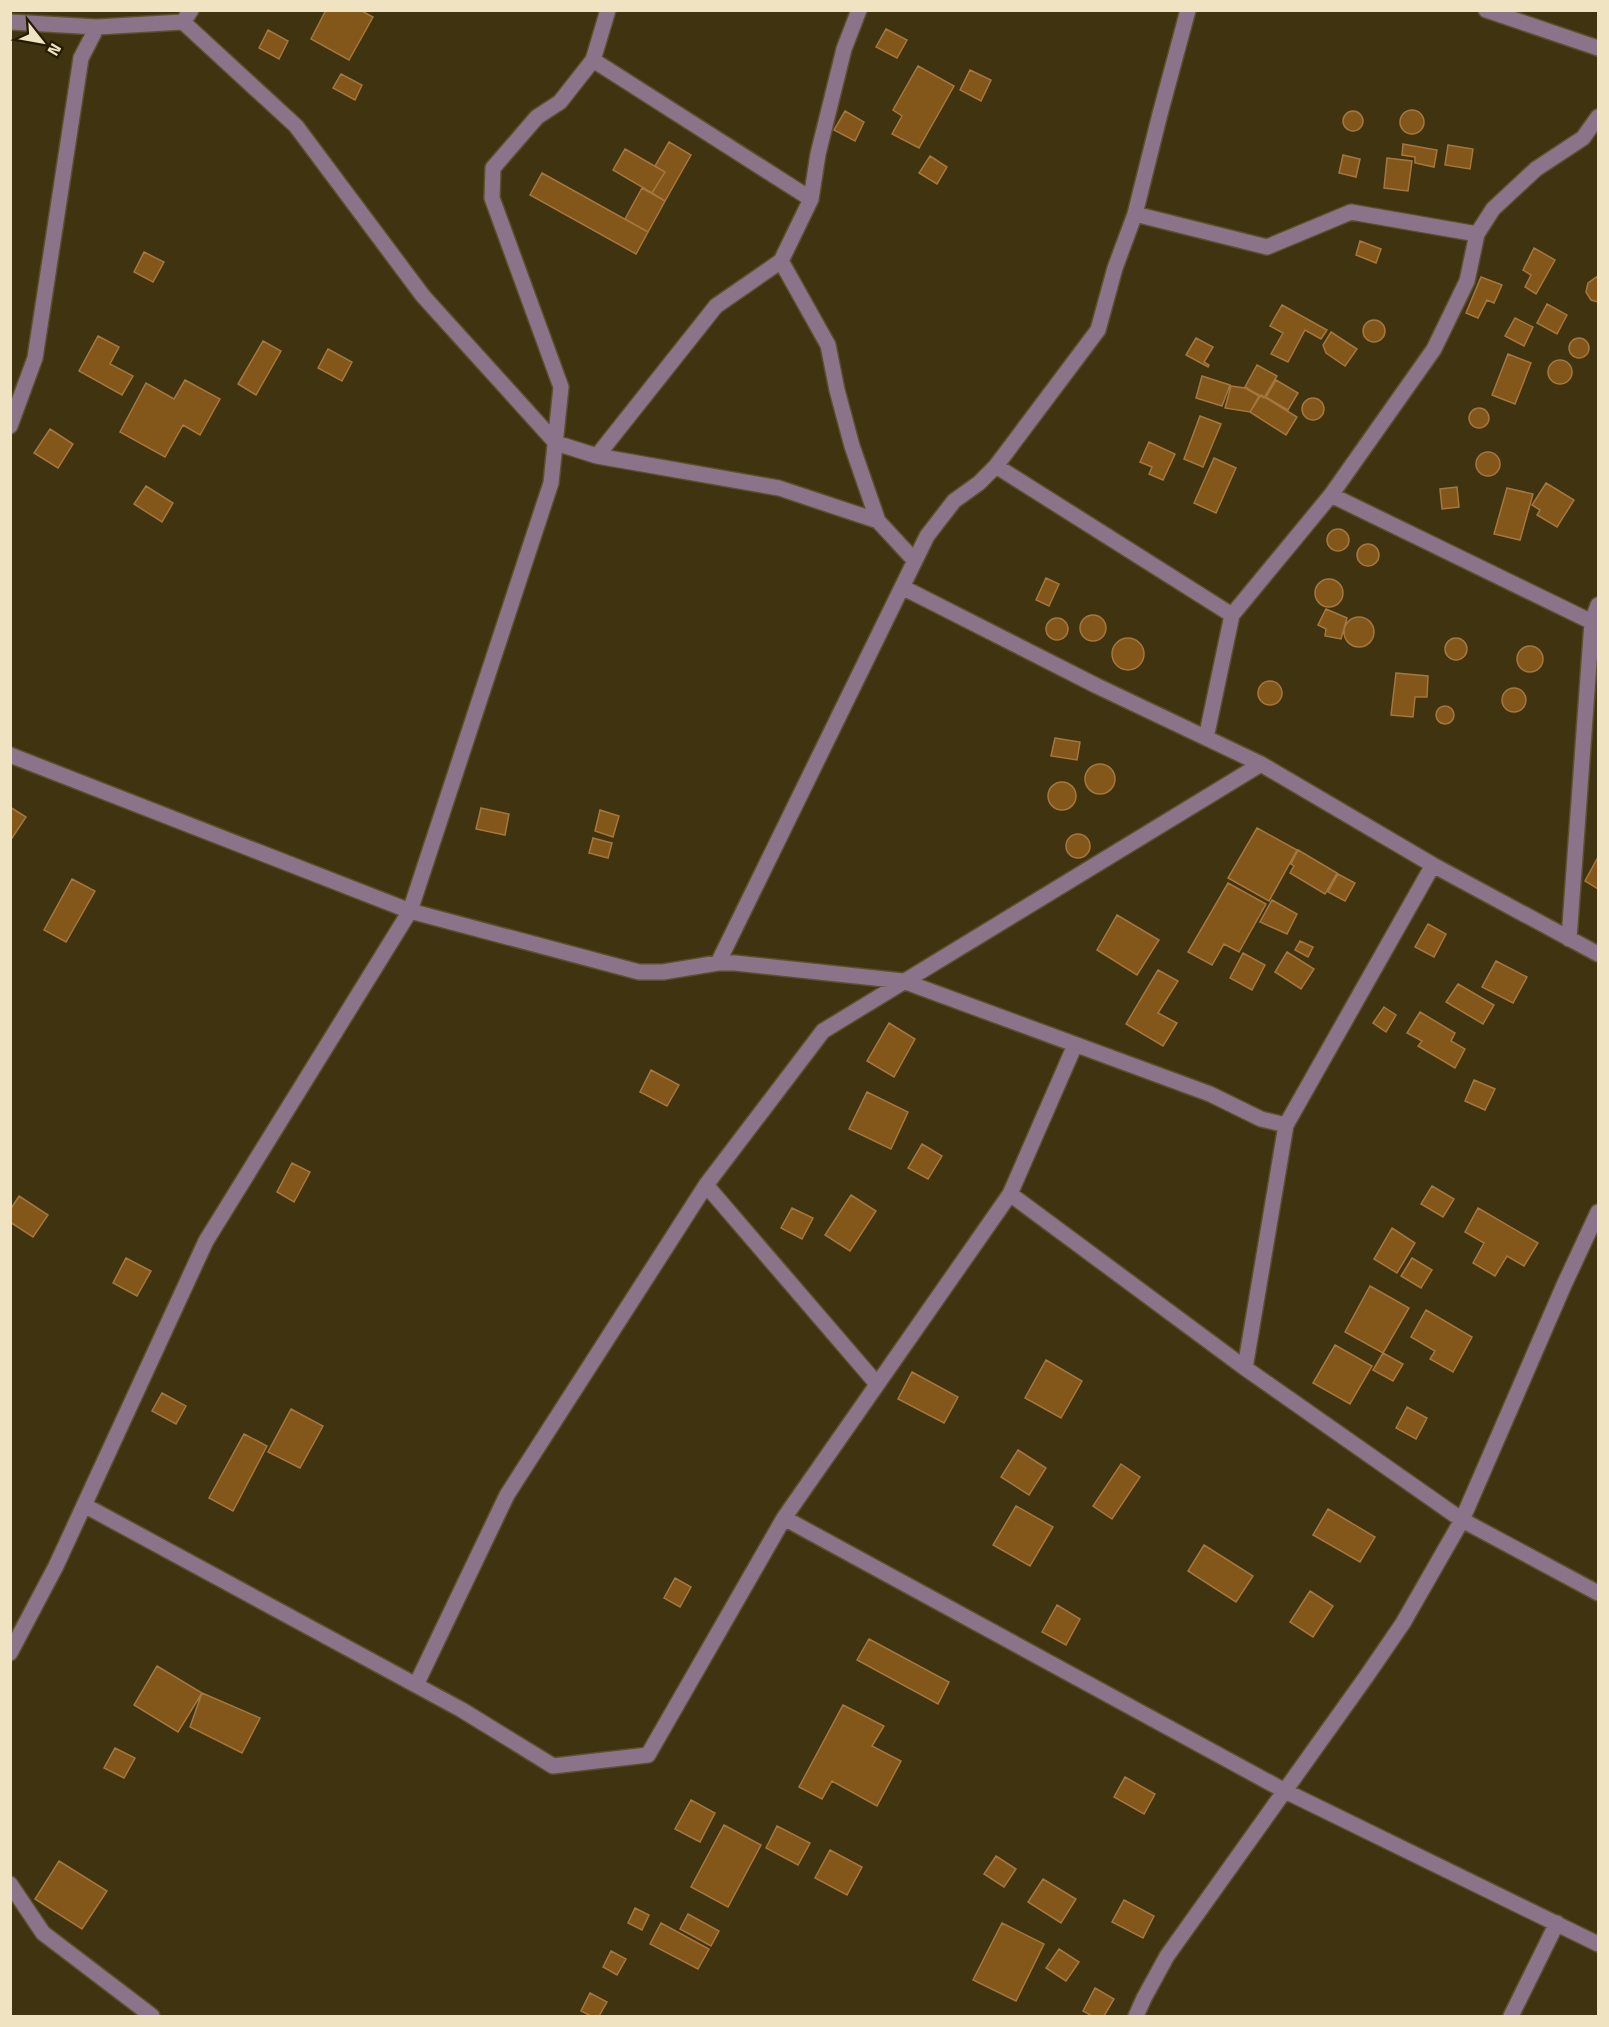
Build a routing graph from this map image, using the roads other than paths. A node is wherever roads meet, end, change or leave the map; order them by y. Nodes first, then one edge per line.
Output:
1 (608, 10) edge
2 (859, 10) edge
3 (1188, 10) edge
4 (1486, 10) edge
5 (187, 16) edge
6 (10, 22) edge
7 (97, 27) junction
8 (1599, 48) edge
9 (593, 60) junction
10 (1599, 117) edge
11 (811, 200) junction
12 (1135, 214) junction
13 (1478, 234) junction
14 (781, 261) junction
15 (10, 426) edge
16 (556, 443) junction
17 (597, 456) junction
18 (996, 466) junction
19 (1331, 495) junction
20 (878, 522) junction
21 (915, 561) junction
22 (902, 587) junction
23 (1599, 605) edge
24 (1232, 615) junction
25 (1592, 622) junction
26 (1206, 738) junction
27 (10, 755) edge
28 (1261, 764) junction
29 (1433, 865) junction
30 (410, 911) junction
31 (1569, 939) junction
32 (1599, 954) edge
33 (718, 963) junction
34 (903, 981) junction
35 (1075, 1045) junction
36 (1287, 1125) junction
37 (706, 1185) junction
38 (1011, 1194) junction
39 (1599, 1212) edge
40 (1245, 1368) junction
41 (877, 1384) junction
42 (84, 1505) junction
43 (784, 1518) junction
44 (1462, 1520) junction
45 (1599, 1593) edge
46 (10, 1653) edge
47 (416, 1685) junction
48 (1285, 1791) junction
49 (10, 1884) edge
50 (1557, 1923) junction
51 (1599, 1944) edge
52 (152, 2016) edge
53 (1136, 2016) edge
54 (1511, 2016) edge

1 - 9 street
2 - 11 street
3 - 12 street
4 - 8 street
5 - 7 street
5 - 16 street
6 - 7 street
7 - 15 street
9 - 11 street
9 - 16 street
10 - 13 street
11 - 14 street
12 - 13 street
12 - 18 street
13 - 19 street
14 - 17 street
14 - 20 street
16 - 17 street
16 - 30 street
17 - 20 street
18 - 21 street
18 - 24 street
19 - 24 street
19 - 25 street
20 - 21 street
21 - 22 street
22 - 26 street
22 - 33 street
23 - 25 street
24 - 26 street
25 - 31 street
26 - 28 street
27 - 30 street
28 - 29 street
28 - 34 street
29 - 31 street
29 - 36 street
30 - 33 street
30 - 42 street
31 - 32 street
33 - 34 street
34 - 35 street
34 - 37 street
35 - 36 street
35 - 38 street
36 - 40 street
37 - 41 street
37 - 47 street
38 - 40 street
38 - 41 street
39 - 44 street
40 - 44 street
41 - 43 street
42 - 46 street
42 - 47 street
43 - 47 street
43 - 48 street
44 - 45 street
44 - 48 street
48 - 50 street
48 - 53 street
49 - 52 street
50 - 51 street
50 - 54 street

